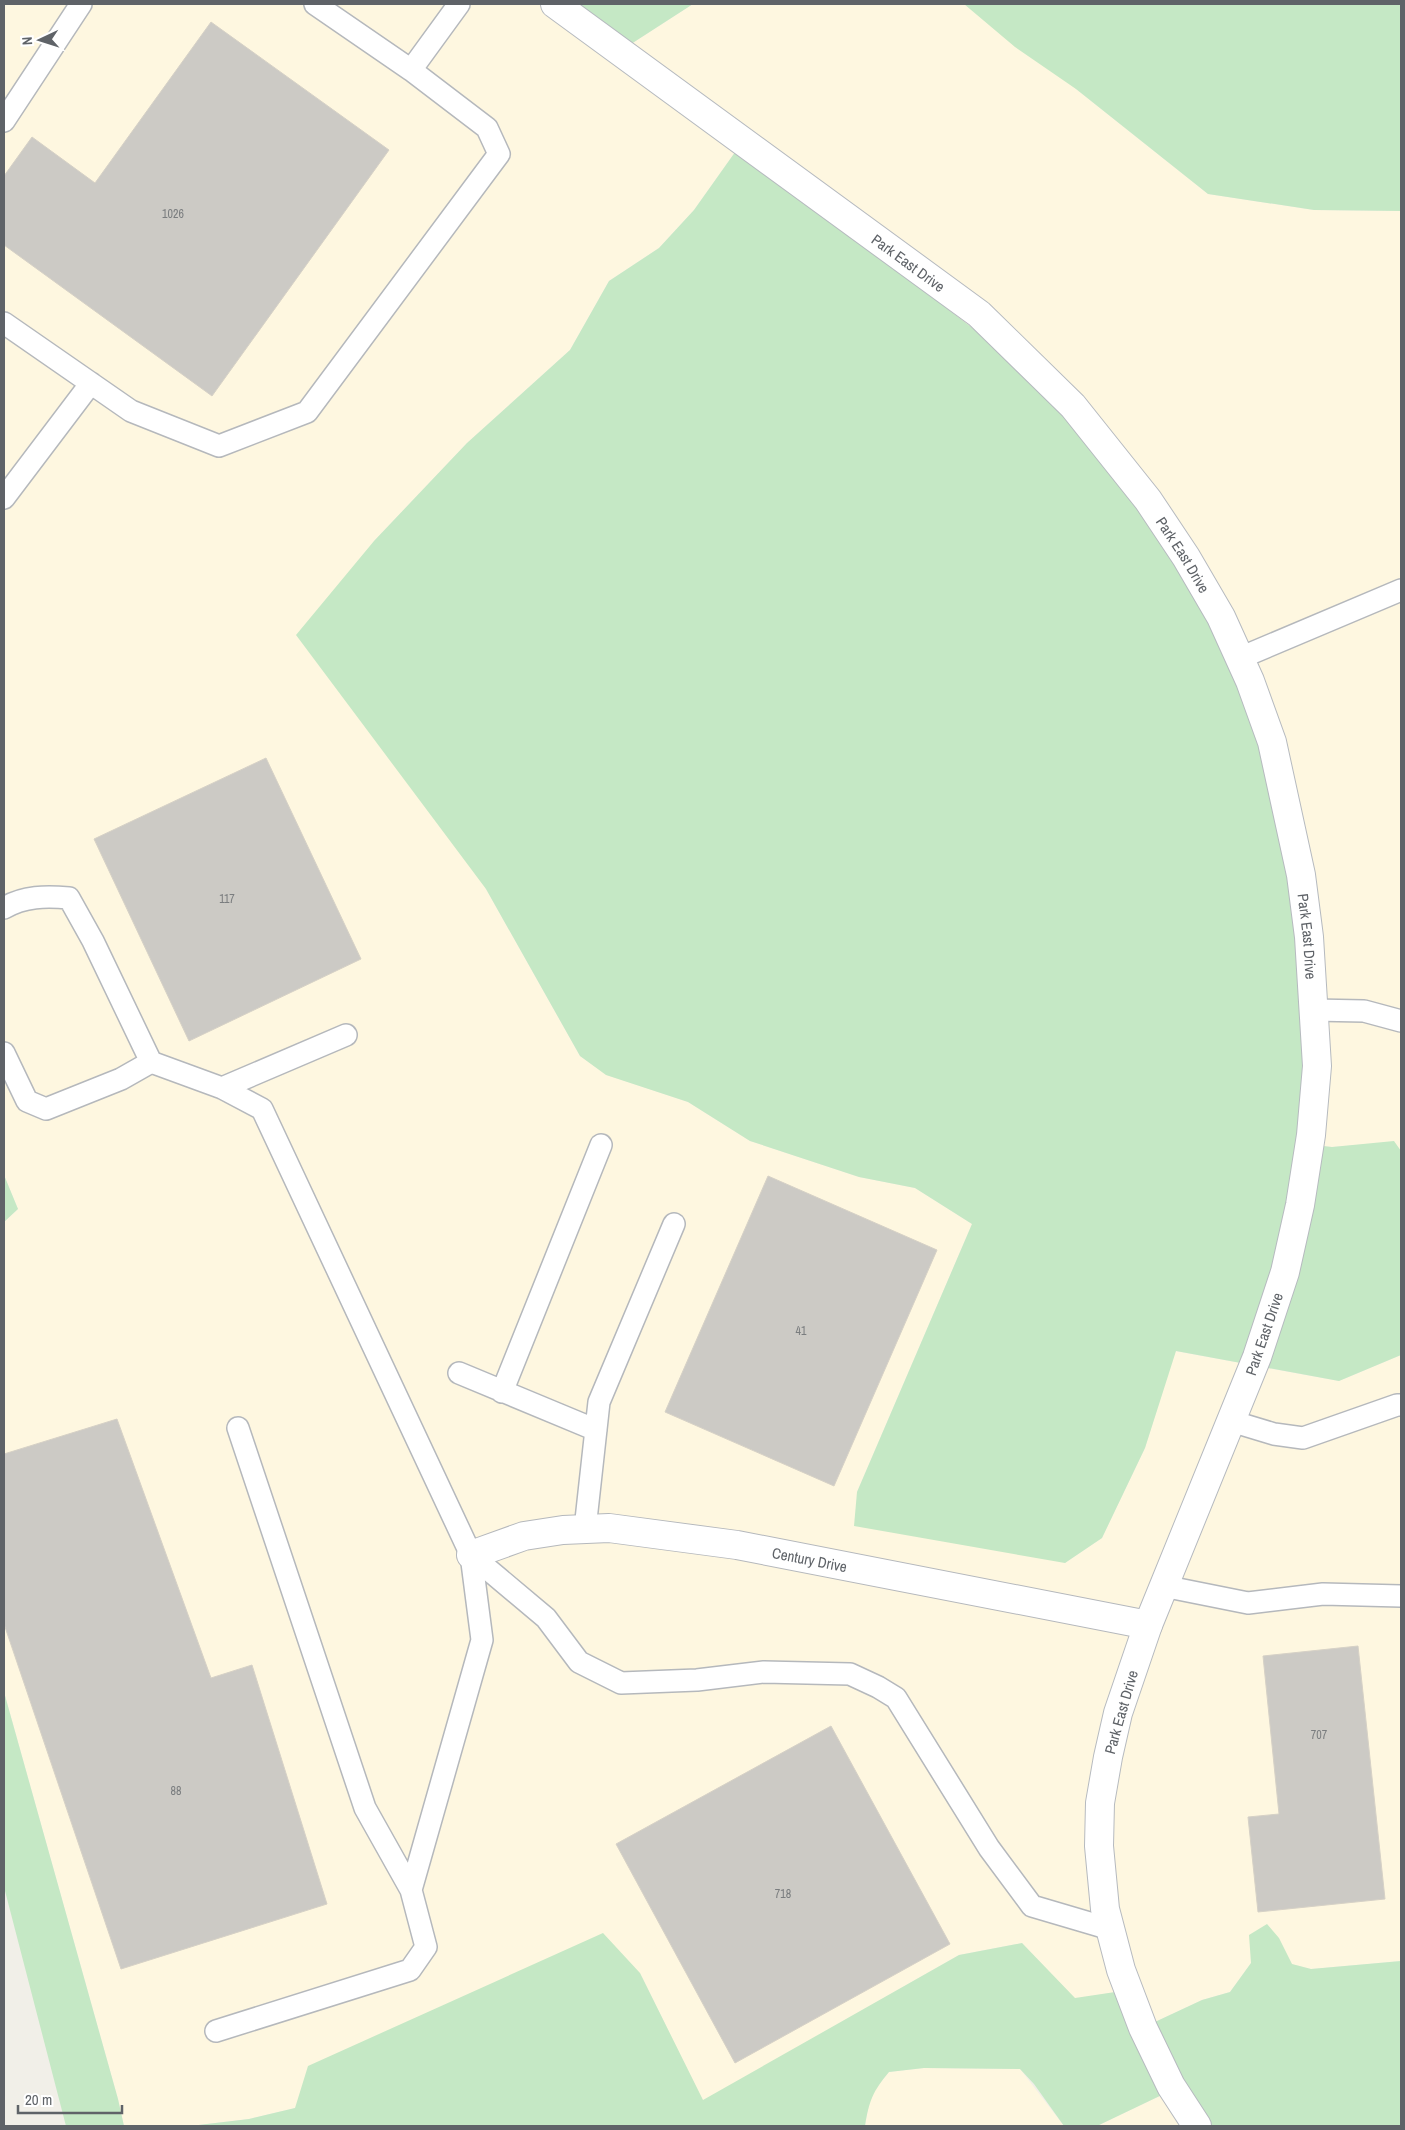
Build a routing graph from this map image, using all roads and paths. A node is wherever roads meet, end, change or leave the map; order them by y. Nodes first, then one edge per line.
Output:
1 (81, 4) edge
2 (315, 4) edge
3 (459, 4) edge
4 (555, 4) edge
5 (411, 70) junction
6 (4, 121) edge
7 (4, 323) edge
8 (91, 383) junction
9 (4, 498) edge
10 (1401, 590) edge
11 (1240, 658) junction
12 (4, 908) edge
13 (1313, 1010) junction
14 (1401, 1021) edge
15 (346, 1035) dead end
16 (4, 1053) edge
17 (151, 1062) junction
18 (222, 1088) junction
19 (601, 1145) dead end
20 (674, 1224) dead end
21 (459, 1373) dead end
22 (502, 1392) junction
23 (1401, 1405) edge
24 (1231, 1421) junction
25 (238, 1428) dead end
26 (596, 1430) junction
27 (585, 1529) junction
28 (471, 1556) junction
29 (1164, 1586) junction
30 (1401, 1596) edge
31 (1148, 1625) junction
32 (411, 1890) junction
33 (1110, 1929) junction
34 (216, 2031) dead end
35 (1197, 2126) edge

1 - 6 lane
2 - 5 lane
3 - 5 lane
4 - 11 street, Park East Drive
5 - 8 lane
7 - 8 lane
8 - 9 lane
10 - 11 lane
11 - 13 street, Park East Drive
12 - 17 lane
13 - 14 lane
13 - 24 street, Park East Drive
15 - 18 lane
16 - 17 lane
17 - 18 lane
18 - 28 lane
19 - 22 lane
20 - 26 lane
21 - 22 lane
22 - 26 lane
23 - 24 lane
24 - 29 street, Park East Drive
25 - 32 lane
26 - 27 lane
27 - 28 street, Century Drive
27 - 31 street, Century Drive
28 - 32 lane
28 - 33 lane
29 - 30 lane
29 - 31 street, Park East Drive
31 - 33 street, Park East Drive
32 - 34 lane
33 - 35 street, Park East Drive

